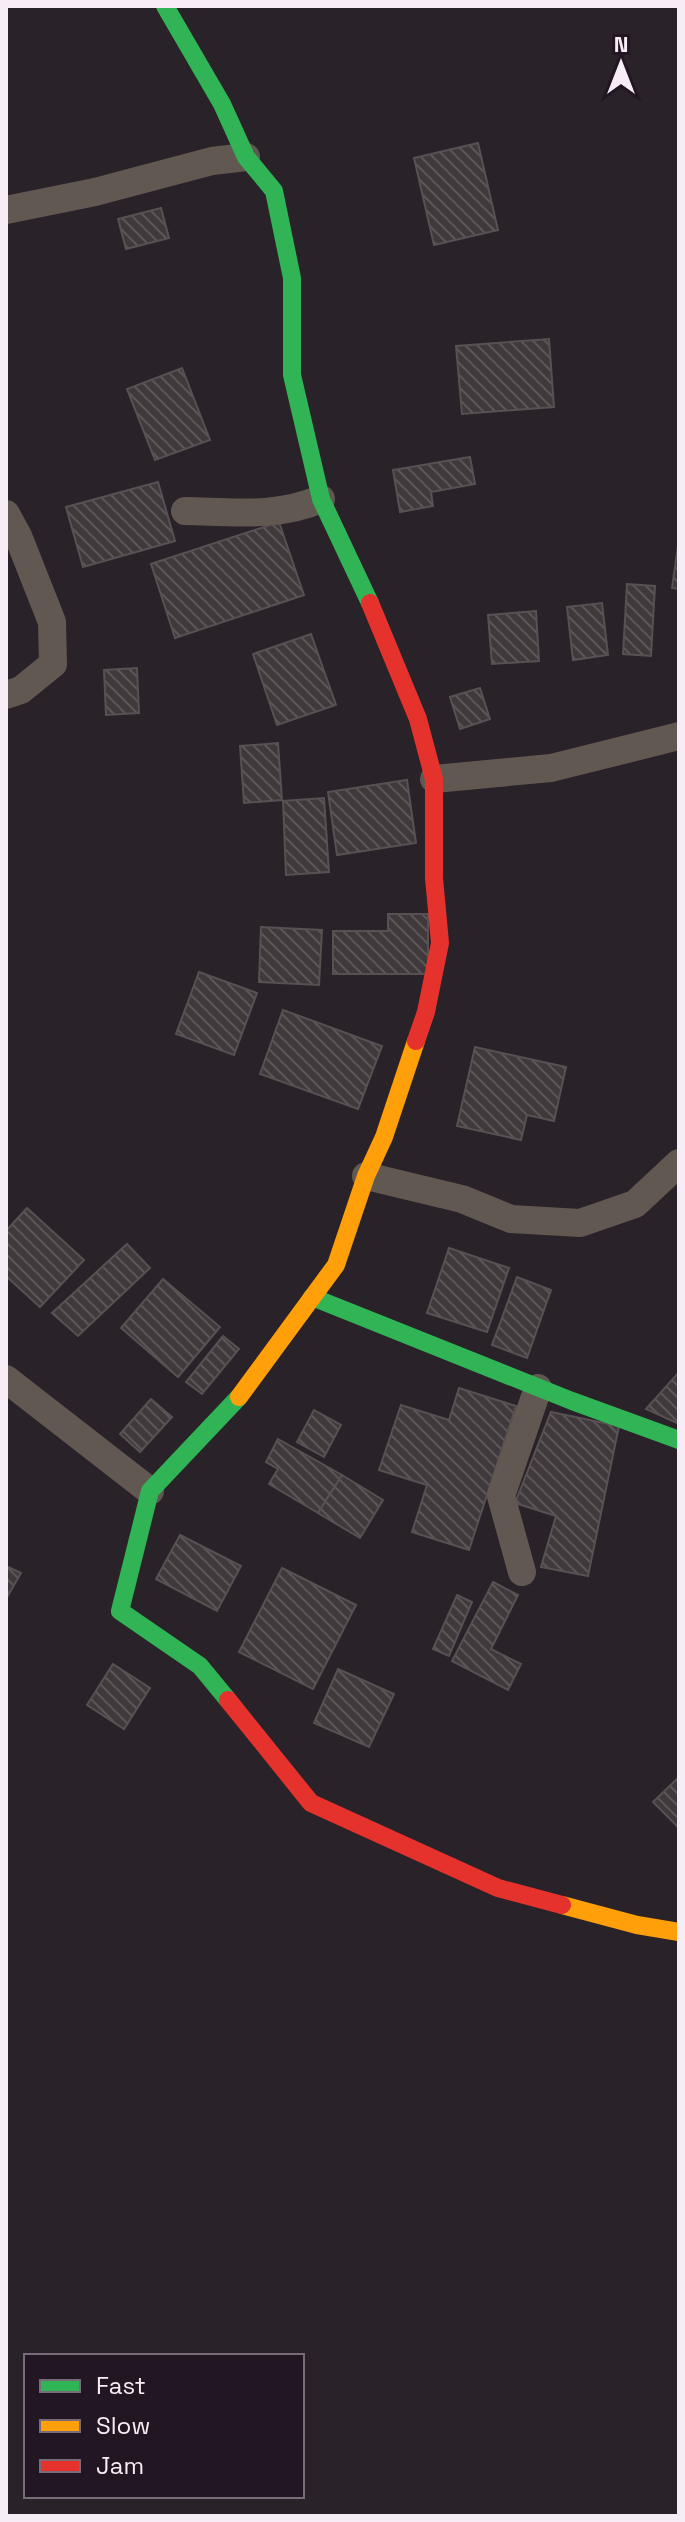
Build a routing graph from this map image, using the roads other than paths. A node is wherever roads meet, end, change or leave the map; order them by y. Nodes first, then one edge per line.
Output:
1 (165, 6) edge
2 (246, 157) junction
3 (6, 210) edge
4 (321, 499) junction
5 (185, 511) dead end
6 (6, 514) edge
7 (6, 695) edge
8 (679, 736) edge
9 (434, 779) junction
10 (679, 1163) edge
11 (366, 1176) junction
12 (312, 1297) junction
13 (6, 1379) edge
14 (538, 1388) junction
15 (679, 1440) edge
16 (150, 1491) junction
17 (522, 1572) dead end
18 (679, 1932) edge

1 - 2 street
2 - 3 street
2 - 4 street
4 - 5 street
4 - 9 street
6 - 7 street
8 - 9 street
9 - 11 street
10 - 11 street
11 - 12 street
12 - 14 street
12 - 16 street
13 - 16 street
14 - 15 street
14 - 17 street
16 - 18 street

